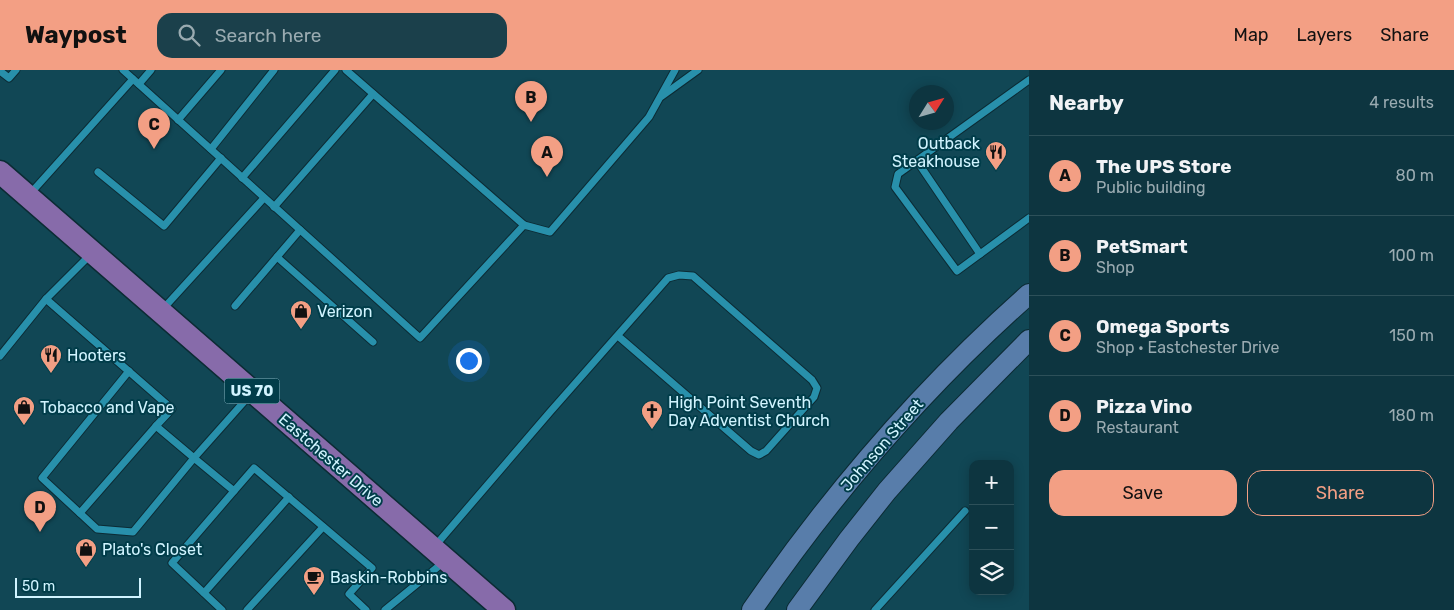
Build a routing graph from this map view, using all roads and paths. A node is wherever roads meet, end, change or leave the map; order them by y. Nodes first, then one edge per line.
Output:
1 (0, 70) edge
2 (16, 70) edge
3 (123, 70) edge
4 (151, 70) edge
5 (221, 70) edge
6 (274, 70) edge
7 (336, 70) edge
8 (346, 70) edge
9 (676, 70) edge
10 (698, 70) edge
11 (136, 82) junction
12 (1029, 82) edge
13 (373, 94) junction
14 (660, 97) junction
15 (178, 120) junction
16 (211, 149) junction
17 (220, 158) junction
18 (917, 161) junction
19 (98, 172) dead end
20 (2, 177) edge
21 (242, 178) junction
22 (27, 197) junction
23 (264, 198) junction
24 (274, 207) junction
25 (1029, 218) edge
26 (524, 224) junction
27 (300, 230) junction
28 (92, 253) junction
29 (980, 254) junction
30 (276, 257) junction
31 (1029, 294) edge
32 (46, 299) junction
33 (235, 306) dead end
34 (160, 312) junction
35 (618, 336) junction
36 (1029, 340) edge
37 (373, 342) dead end
38 (0, 356) edge
39 (129, 371) junction
40 (253, 392) junction
41 (156, 426) junction
42 (194, 458) junction
43 (234, 491) junction
44 (289, 497) junction
45 (965, 510) dead end
46 (80, 513) junction
47 (323, 527) junction
48 (440, 554) junction
49 (204, 593) junction
50 (222, 610) edge
51 (247, 610) edge
52 (366, 610) edge
53 (385, 610) edge
54 (504, 610) edge
55 (752, 610) edge
56 (797, 610) edge
57 (875, 610) edge

1 - 2 lane
3 - 11 lane
4 - 11 lane
5 - 15 lane
6 - 16 lane
7 - 21 lane
8 - 13 lane
9 - 14 lane
10 - 14 lane
11 - 15 lane
11 - 22 lane
12 - 18 lane
13 - 24 lane
13 - 26 lane
14 - 26 lane
15 - 16 lane
16 - 17 lane
17 - 19 lane
17 - 21 lane
18 - 29 lane
18 - 29 lane
20 - 22 main road, Eastchester Drive / US 70
21 - 23 lane
22 - 28 main road, Eastchester Drive / US 70
23 - 24 lane
23 - 34 lane
24 - 27 lane
25 - 29 lane
26 - 27 lane
27 - 30 lane
28 - 32 lane
28 - 34 main road, Eastchester Drive / US 70
30 - 33 lane
30 - 37 lane
31 - 55 main road, Johnson Street
32 - 38 lane
32 - 39 lane
34 - 40 main road, Eastchester Drive / US 70
35 - 35 lane
35 - 48 lane
36 - 56 main road, Johnson Street
39 - 41 lane
39 - 46 lane
40 - 42 lane
40 - 48 main road, Eastchester Drive / US 70
41 - 42 lane
41 - 46 lane
42 - 43 lane
42 - 46 lane
43 - 44 lane
43 - 49 lane
44 - 47 lane
44 - 49 lane
45 - 57 lane
47 - 51 lane
47 - 52 lane
48 - 53 lane
48 - 54 main road, Eastchester Drive / US 70
49 - 50 lane

